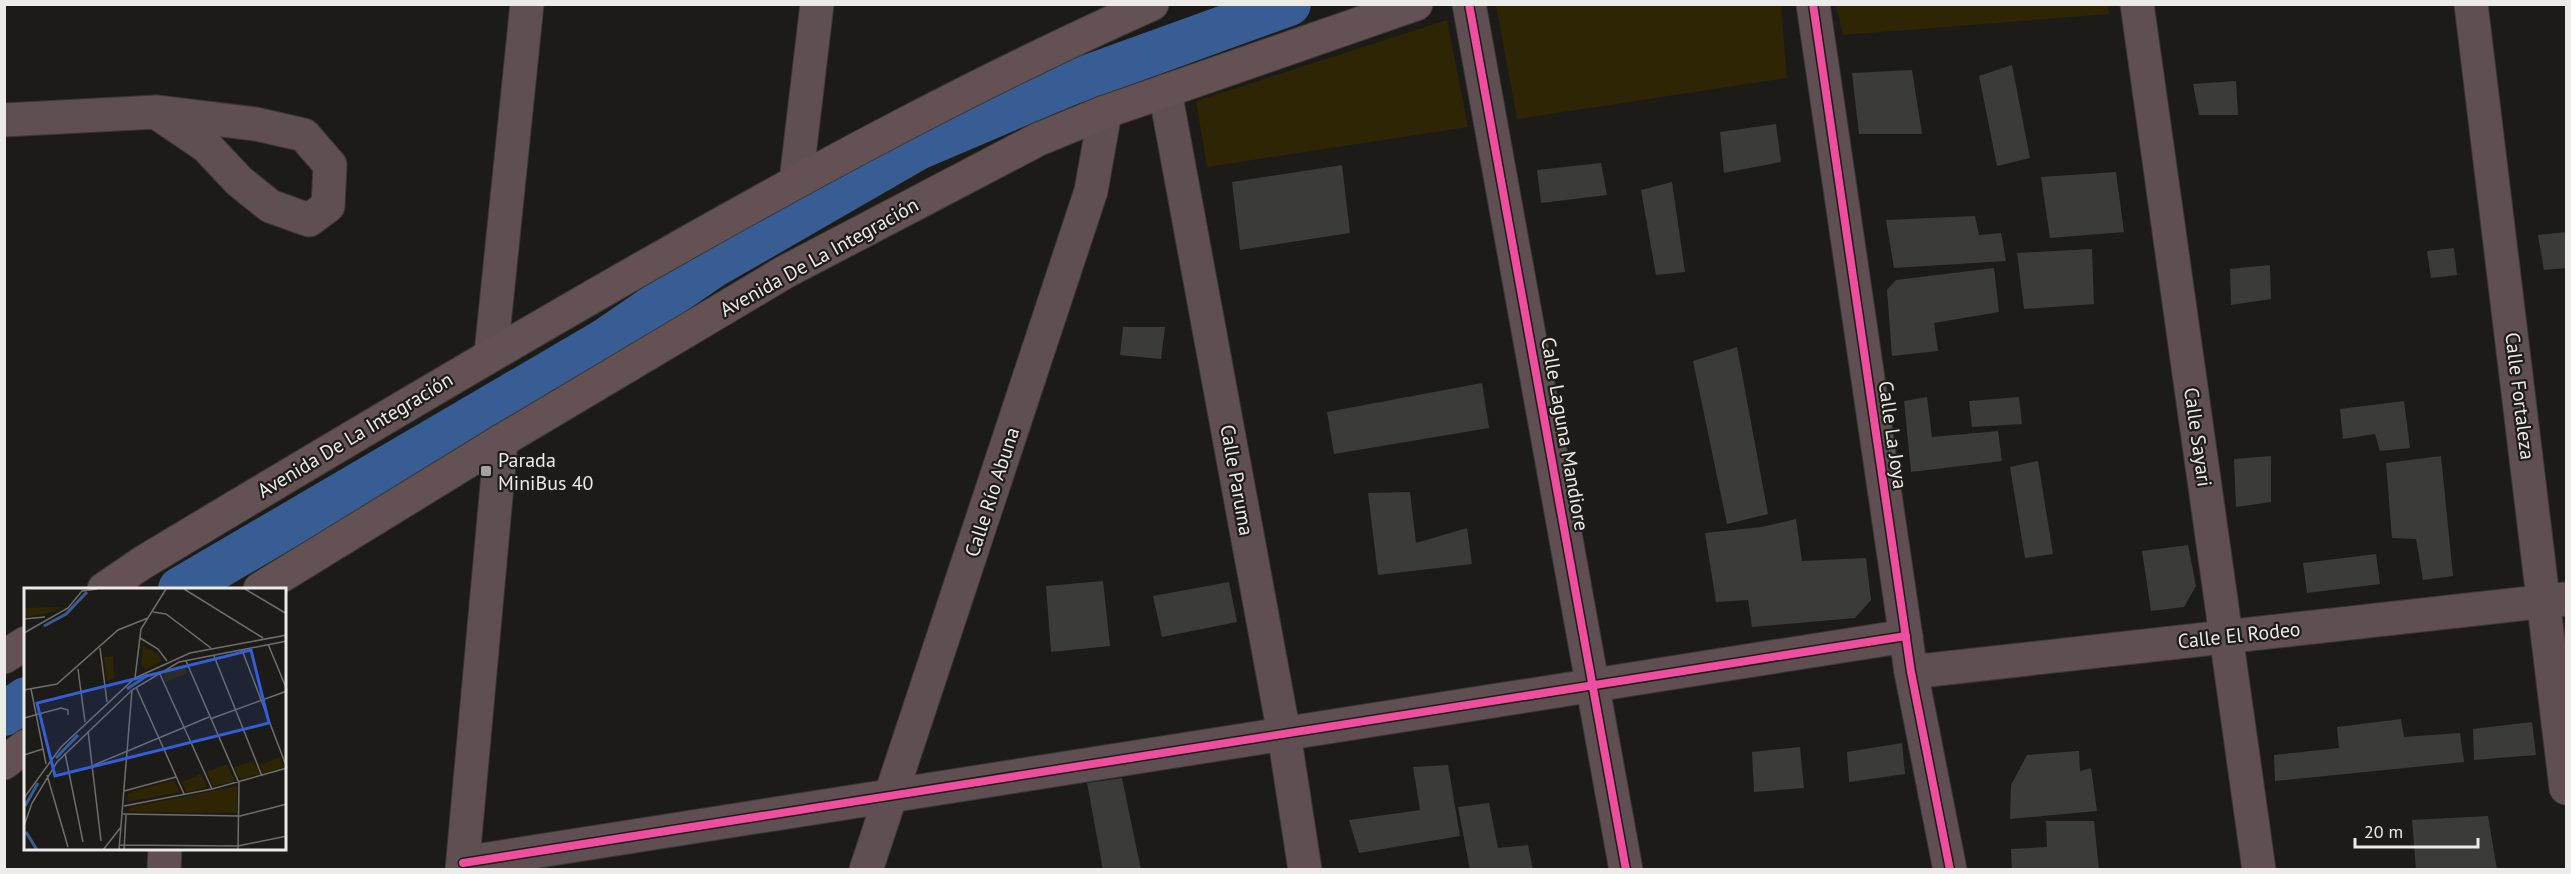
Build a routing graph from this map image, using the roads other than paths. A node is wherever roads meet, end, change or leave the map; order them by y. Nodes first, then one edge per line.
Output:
1 (526, 4) edge
2 (817, 4) edge
3 (1152, 4) edge
4 (1416, 4) edge
5 (1469, 4) edge
6 (1813, 4) edge
7 (2137, 4) edge
8 (2471, 4) edge
9 (1165, 90) junction
10 (156, 112) junction
11 (1105, 112) junction
12 (4, 120) edge
13 (796, 181) junction
14 (491, 354) junction
15 (501, 441) junction
16 (105, 588) edge
17 (262, 588) edge
18 (2556, 600) edge
19 (1906, 636) junction
20 (2226, 636) junction
21 (24, 644) edge
22 (4, 657) edge
23 (1911, 672) junction
24 (1594, 686) junction
25 (1284, 734) junction
26 (24, 748) edge
27 (4, 763) edge
28 (2566, 788) edge
29 (892, 796) junction
30 (165, 850) edge
31 (462, 866) edge
32 (164, 870) edge
33 (866, 870) edge
34 (1305, 870) edge
35 (1626, 870) edge
36 (1950, 870) edge
37 (2259, 870) edge

1 - 14 street
2 - 13 street
3 - 13 main road, Avenida De La Integración
4 - 9 main road, Avenida De La Integración
5 - 24 street, Calle Laguna Mandiore
6 - 19 street, Calle La Joya
7 - 20 street, Calle Sayari
8 - 18 street, Calle Fortaleza
9 - 11 main road, Avenida De La Integración
9 - 25 street, Calle Paruma
10 - 10 street
10 - 12 street
11 - 15 main road, Avenida De La Integración
11 - 29 street, Calle Río Abuna
13 - 14 main road, Avenida De La Integración
14 - 16 main road, Avenida De La Integración
15 - 17 main road, Avenida De La Integración
15 - 31 street
18 - 20 street, Calle El Rodeo
18 - 28 street, Calle Fortaleza
19 - 23 street, Calle La Joya
19 - 24 street
20 - 23 street, Calle El Rodeo
20 - 37 street, Calle Sayari
21 - 22 main road
23 - 36 street, Calle La Joya
24 - 25 street
24 - 35 street, Calle Laguna Mandiore
25 - 29 street
25 - 34 street, Calle Paruma
26 - 27 main road
29 - 31 street
29 - 33 street, Calle Río Abuna
30 - 32 street

